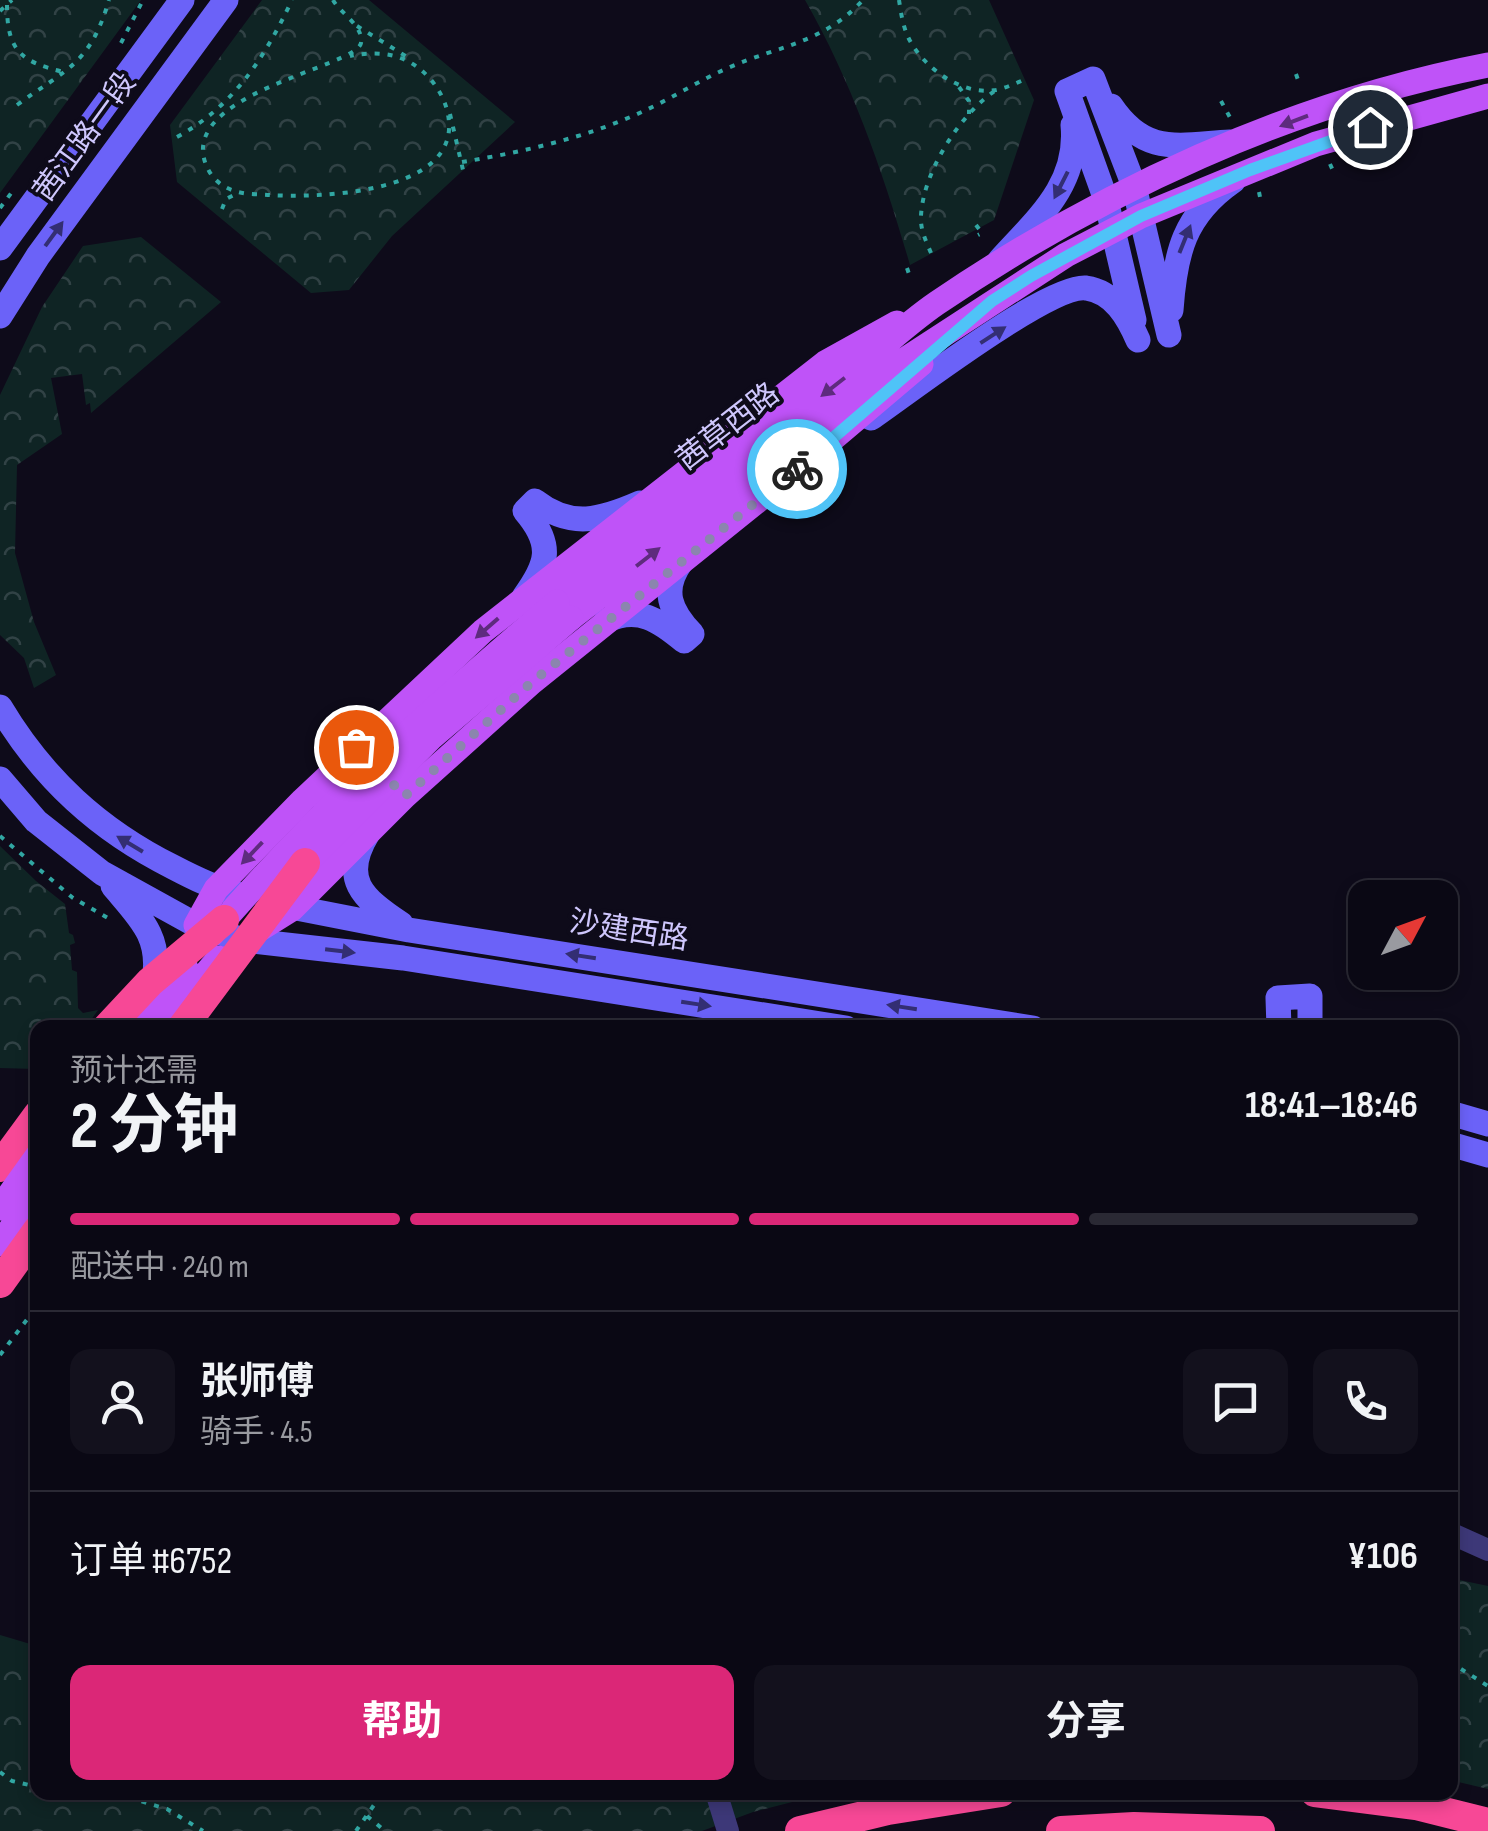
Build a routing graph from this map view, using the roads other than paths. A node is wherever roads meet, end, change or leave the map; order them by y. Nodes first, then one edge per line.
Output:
1 (182, 0) edge
2 (226, 0) edge
3 (1488, 65) edge
4 (1093, 79) junction
5 (1066, 91) junction
6 (1488, 96) edge
7 (1240, 142) junction
8 (1259, 179) junction
9 (1134, 186) junction
10 (1106, 200) junction
11 (1141, 216) junction
12 (1114, 230) junction
13 (0, 248) edge
14 (993, 268) junction
15 (992, 301) junction
16 (933, 306) junction
17 (0, 316) edge
18 (1168, 335) junction
19 (1138, 340) junction
20 (798, 469) junction
21 (646, 501) junction
22 (681, 562) junction
23 (524, 597) junction
24 (564, 610) junction
25 (606, 621) junction
26 (0, 707) edge
27 (356, 747) junction
28 (0, 779) edge
29 (405, 796) junction
30 (369, 831) junction
31 (306, 863) junction
32 (102, 874) junction
33 (216, 889) junction
34 (292, 908) junction
35 (221, 928) junction
36 (409, 930) junction
37 (154, 981) junction
38 (749, 1012) junction
39 (184, 1017) edge
40 (114, 1020) edge
41 (123, 1020) edge
42 (140, 1020) edge
43 (167, 1020) edge
44 (762, 1020) edge
45 (798, 1020) edge
46 (981, 1020) edge
47 (1279, 1020) edge
48 (1310, 1020) edge
49 (1458, 1115) edge
50 (1488, 1124) edge
51 (30, 1126) edge
52 (30, 1138) edge
53 (1458, 1147) edge
54 (1488, 1156) edge
55 (30, 1166) edge
56 (0, 1167) edge
57 (0, 1176) edge
58 (0, 1184) edge
59 (30, 1205) edge
60 (0, 1208) edge
61 (30, 1213) edge
62 (30, 1219) edge
63 (0, 1244) edge
64 (0, 1284) edge
65 (1458, 1537) edge
66 (1488, 1550) edge
67 (1458, 1799) edge
68 (718, 1800) edge
69 (950, 1800) edge
70 (1380, 1800) edge
71 (1488, 1804) edge
72 (1488, 1823) edge
73 (728, 1831) edge
74 (800, 1831) edge
75 (1061, 1831) edge
76 (1260, 1831) edge

1 - 13 main road, 茜江路一段
17 -> 2 main road, 茜江路一段
3 -> 7 main road, 茜草西路
4 - 5 main road
4 - 7 main road
4 - 9 main road
5 - 10 main road
5 -> 14 main road
6 - 8 main road, 茜草西路
7 - 9 main road, 茜草西路
8 - 11 main road, 茜草西路
18 -> 8 main road
9 - 10 main road, 茜草西路
9 - 11 main road
10 - 12 main road
10 - 14 main road, 茜草西路
11 - 12 main road, 茜草西路
11 - 18 main road
12 - 15 main road, 茜草西路
12 - 19 main road
14 - 16 main road, 茜草西路
15 - 20 main road
24 -> 15 main road, 茜草西路
16 - 21 main road
16 -> 24 main road, 茜草西路
18 - 19 main road
20 -> 19 main road
20 - 22 main road
21 - 23 main road
21 - 23 main road
22 - 25 main road
22 - 25 main road
23 -> 27 main road
24 - 31 main road, 茜草西路, bridge
24 - 35 main road, 茜草西路, bridge
25 - 29 main road
33 -> 26 main road
27 - 29 main road
27 -> 33 main road
28 - 32 main road
29 - 30 main road
30 - 34 main road
30 - 36 main road
31 - 39 highway, bridge
31 - 43 main road, 茜草西路, bridge
32 - 35 main road
32 - 37 main road
33 - 34 main road, 沙建西路
33 - 35 main road
34 - 35 main road
34 - 36 main road, 沙建西路
35 - 37 main road
35 -> 38 main road, 沙建西路
35 - 39 main road
35 - 40 highway, bridge
35 - 42 main road, 茜草西路, bridge
46 -> 36 main road, 沙建西路
37 - 39 main road
37 - 41 main road
38 - 44 street
38 - 45 main road, 沙建西路
47 - 48 main road
49 - 50 main road
51 - 56 highway
52 - 57 main road
53 - 54 main road
55 - 60 main road, bridge
58 - 59 street
61 - 63 main road, bridge
62 - 64 highway, bridge
65 - 66 street
67 - 71 highway
68 - 73 street
69 - 74 highway
70 - 72 highway
75 - 76 highway

